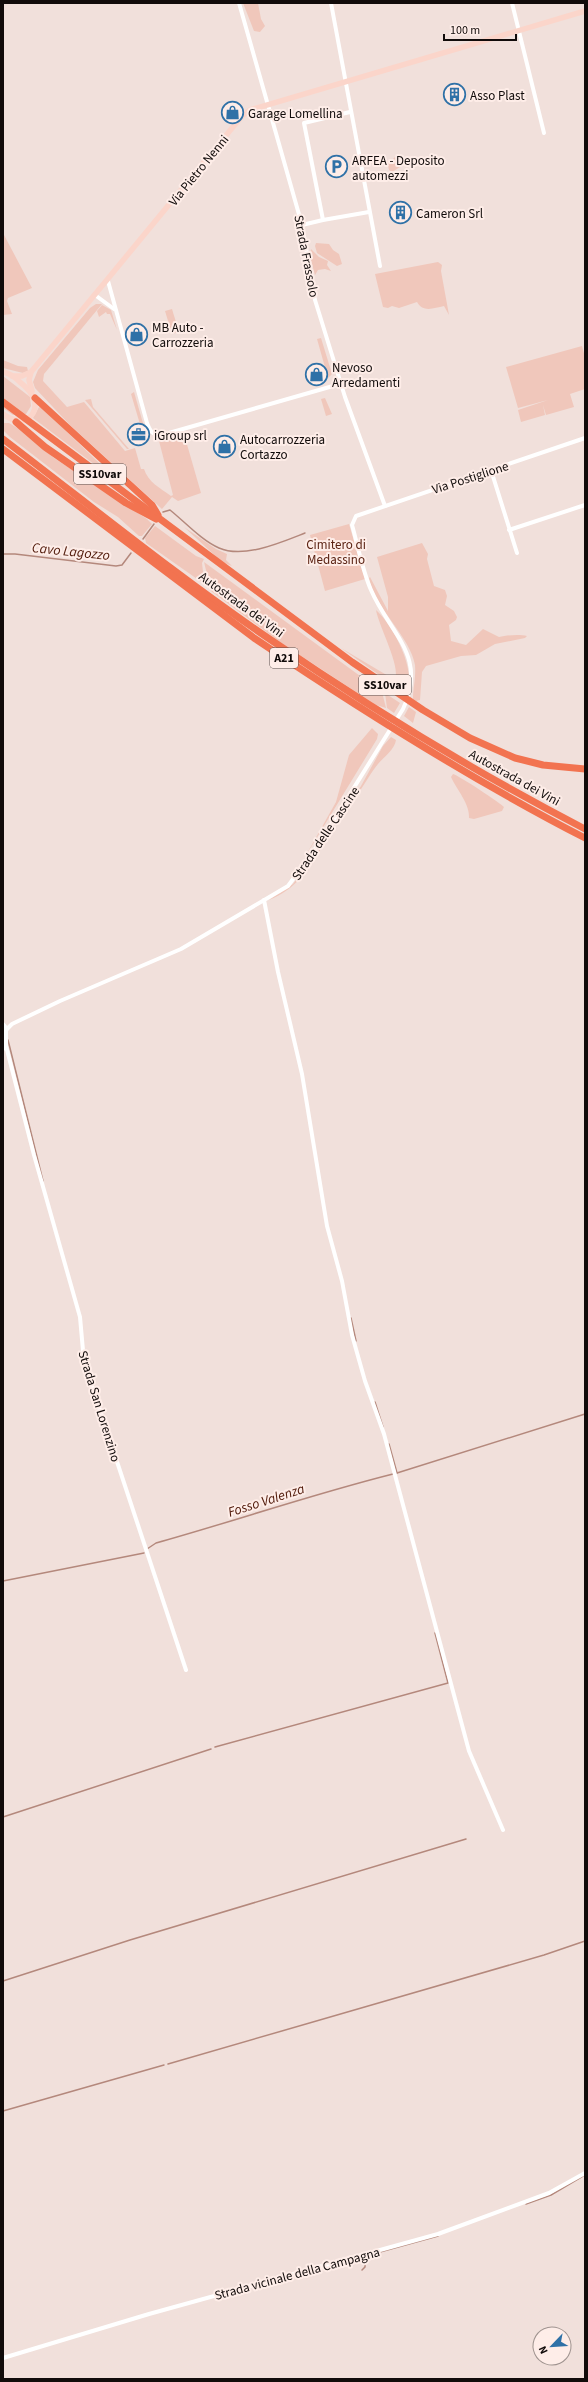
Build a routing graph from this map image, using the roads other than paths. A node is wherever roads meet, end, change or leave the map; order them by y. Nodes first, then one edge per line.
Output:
1 (239, 3) edge
2 (331, 3) edge
3 (512, 3) edge
4 (585, 11) edge
5 (519, 31) junction
6 (345, 80) junction
7 (268, 103) junction
8 (350, 112) junction
9 (544, 133) dead end
10 (369, 212) junction
11 (323, 220) junction
12 (302, 224) junction
13 (380, 266) dead end
14 (108, 281) junction
15 (96, 295) junction
16 (115, 309) junction
17 (3, 372) edge
18 (31, 372) junction
19 (12, 376) junction
20 (340, 384) junction
21 (34, 395) junction
22 (3, 402) edge
23 (5, 416) edge
24 (16, 422) junction
25 (585, 438) edge
26 (3, 439) edge
27 (3, 449) edge
28 (491, 470) junction
29 (585, 505) edge
30 (385, 506) junction
31 (356, 516) joint
32 (161, 520) junction
33 (509, 530) junction
34 (517, 554) dead end
35 (585, 769) edge
36 (509, 789) junction
37 (585, 825) edge
38 (585, 829) edge
39 (585, 838) edge
40 (264, 900) junction
41 (3, 1024) edge
42 (7, 1029) junction
43 (5, 1048) edge
44 (186, 1670) dead end
45 (503, 1830) dead end
46 (585, 2173) edge
47 (3, 2358) edge

1 - 7 street, Strada Frassolo
2 - 6 street
3 - 5 street
4 - 5 street, Via Pietro Nenni
5 - 6 street, Via Pietro Nenni
5 - 9 street
6 - 7 street, Via Pietro Nenni
6 - 8 street
7 - 12 street, Strada Frassolo
7 - 14 street, Via Pietro Nenni
8 - 10 street
8 - 11 street
10 - 11 street
10 - 13 street
11 - 12 street
12 - 20 street, Strada Frassolo
14 - 15 street, Via Pietro Nenni
14 - 16 street
15 - 16 street
15 - 18 street, Via Pietro Nenni
16 - 20 street
17 - 19 street
18 - 19 street
18 - 21 street
19 - 21 street
20 - 30 street, Strada Frassolo
21 - 24 street
21 - 32 highway
22 - 32 highway, SS10var
23 - 24 street
24 - 32 highway
25 - 28 street, Via Postiglione
26 - 36 highway, Autostrada dei Vini / A21
27 - 39 highway, Autostrada dei Vini / A21
28 - 30 street, Via Postiglione
28 - 33 street
29 - 33 street
30 - 31 street, Via Postiglione
31 - 40 street, Strada delle Cascine
32 - 35 highway, SS10var
33 - 34 street
36 - 37 highway
36 - 38 highway, Autostrada dei Vini / A21
40 - 42 street, Strada delle Cascine
40 - 45 street
41 - 42 street
42 - 43 street
43 - 44 street, Strada San Lorenzino
46 - 47 street, Strada vicinale della Campagna

